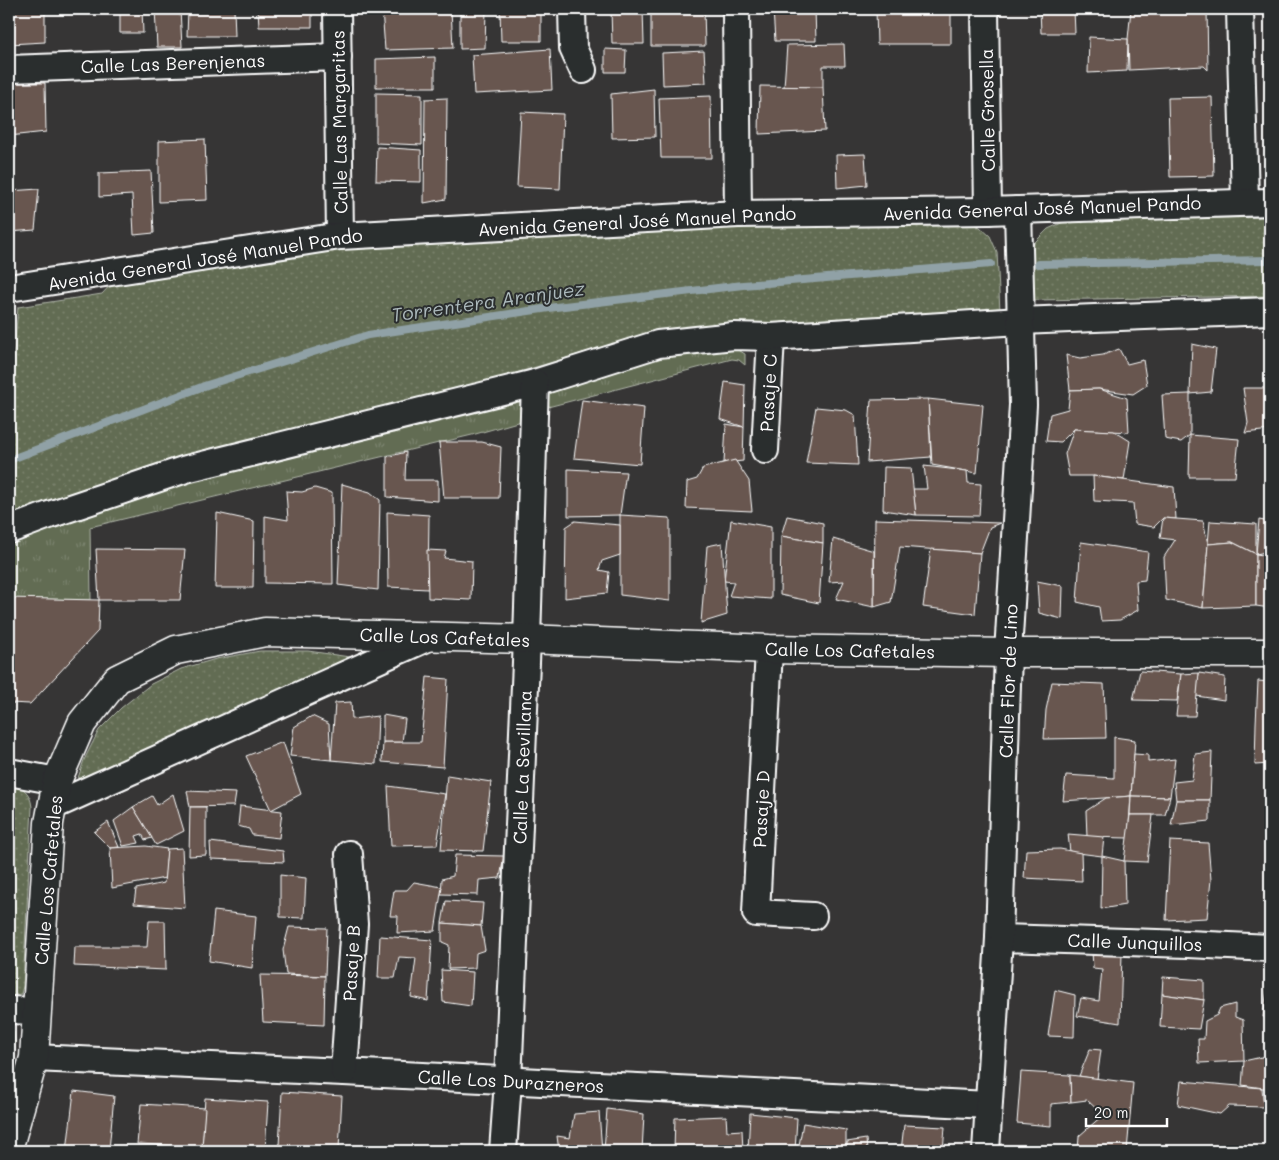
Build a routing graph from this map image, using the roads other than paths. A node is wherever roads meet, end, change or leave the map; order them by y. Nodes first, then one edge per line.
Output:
1 (337, 9) edge
2 (572, 9) edge
3 (736, 9) edge
4 (985, 9) edge
5 (1240, 9) edge
6 (338, 57) junction
7 (9, 69) edge
8 (583, 70) dead end
9 (1258, 202) edge
10 (1018, 210) junction
11 (988, 211) junction
12 (738, 214) junction
13 (340, 236) junction
14 (9, 288) edge
15 (1270, 311) edge
16 (1020, 321) junction
17 (771, 337) junction
18 (535, 383) junction
19 (765, 450) dead end
20 (9, 530) edge
21 (429, 637) junction
22 (527, 639) junction
23 (769, 649) junction
24 (1008, 653) junction
25 (1270, 653) edge
26 (9, 772) edge
27 (55, 794) junction
28 (349, 854) dead end
29 (813, 916) dead end
30 (999, 938) junction
31 (1270, 948) edge
32 (9, 1010) edge
33 (36, 1012) junction
34 (34, 1058) junction
35 (344, 1072) junction
36 (508, 1081) junction
37 (988, 1105) junction
38 (9, 1146) edge
39 (502, 1151) edge
40 (986, 1151) edge

1 - 6 street, Calle Las Margaritas
2 - 8 street
3 - 12 street
4 - 11 street, Calle Grosella
5 - 9 street
6 - 7 street, Calle Las Berenjenas
6 - 13 street, Calle Las Margaritas
9 - 10 street, Avenida General José Manuel Pando
10 - 11 street, Avenida General José Manuel Pando
10 - 16 street, Calle Flor de Lino
11 - 12 street, Avenida General José Manuel Pando
12 - 13 street, Avenida General José Manuel Pando
13 - 14 street, Avenida General José Manuel Pando
15 - 16 street
16 - 17 street
16 - 24 street, Calle Flor de Lino
17 - 18 street
17 - 19 street, Pasaje C
18 - 20 street
18 - 22 street, Calle La Sevillana
21 - 22 main road, Calle Los Cafetales
21 - 27 street
21 - 27 main road, Calle Los Cafetales
22 - 23 main road, Calle Los Cafetales
22 - 36 street, Calle La Sevillana
23 - 24 main road, Calle Los Cafetales
23 - 29 street, Pasaje D
24 - 25 main road, Calle Los Cafetales
24 - 30 street, Calle Flor de Lino
26 - 27 street
27 - 33 main road, Calle Los Cafetales
28 - 35 street, Pasaje B
30 - 31 street, Calle Junquillos
30 - 37 street, Calle Flor de Lino
32 - 33 street
33 - 34 main road, Calle Los Cafetales
34 - 35 street, Calle Los Durazneros
34 - 38 main road, Calle Los Cafetales
35 - 36 street, Calle Los Durazneros
36 - 37 street, Calle Los Durazneros
36 - 39 street, Calle La Sevillana
37 - 40 street, Calle Flor de Lino

